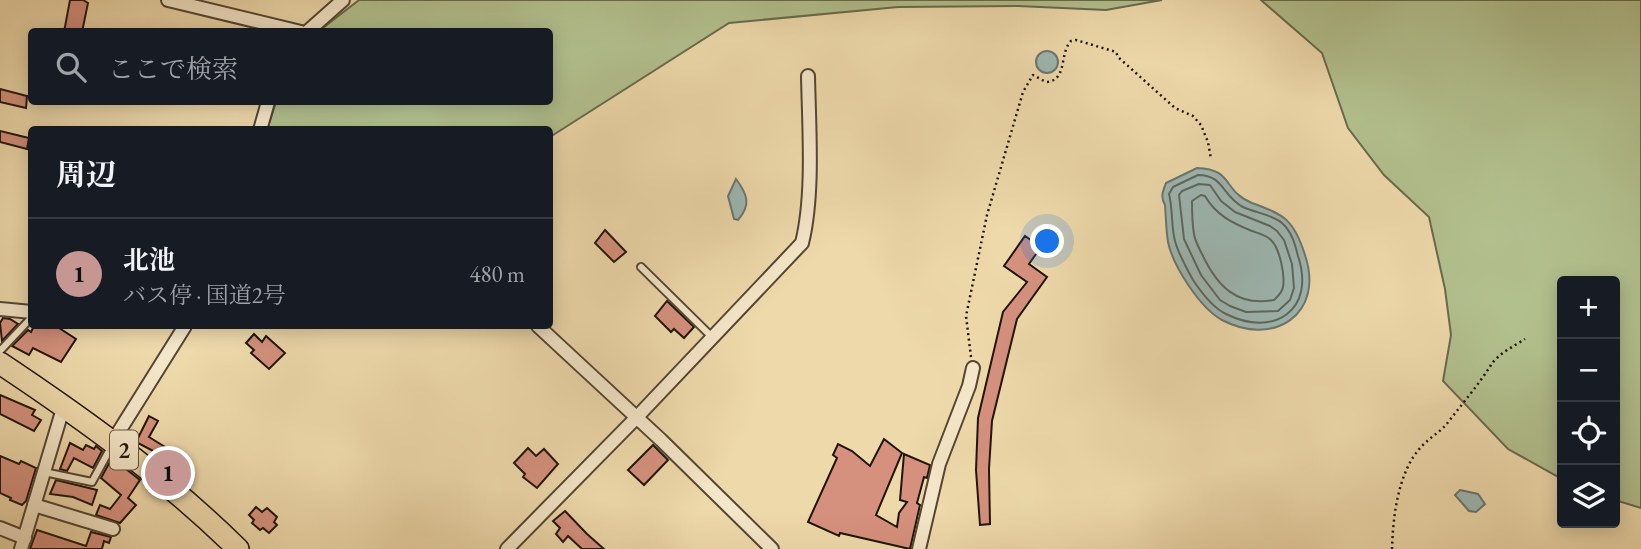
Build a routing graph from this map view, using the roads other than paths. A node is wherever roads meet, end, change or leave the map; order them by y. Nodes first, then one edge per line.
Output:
1 (168, 0) edge
2 (343, 0) edge
3 (284, 28) edge
4 (312, 28) edge
5 (808, 76) dead end
6 (267, 105) edge
7 (261, 126) edge
8 (641, 267) dead end
9 (0, 309) edge
10 (28, 312) edge
11 (28, 321) edge
12 (183, 329) edge
13 (541, 329) edge
14 (712, 337) junction
15 (0, 351) edge
16 (0, 363) edge
17 (973, 368) road end
18 (64, 405) junction
19 (636, 418) junction
20 (111, 445) junction
21 (44, 472) junction
22 (34, 505) junction
23 (0, 528) edge
24 (113, 529) dead end
25 (23, 543) edge
26 (238, 549) edge
27 (507, 549) edge
28 (772, 549) edge
29 (919, 549) edge

1 - 3 street
2 - 4 street
5 - 14 street
6 - 7 street
8 - 14 lane
9 - 10 street
11 - 15 lane
12 - 20 street
13 - 19 street
14 - 19 street
16 - 18 highway, 2
17 - 29 street
18 - 20 highway, 2
18 - 21 street
19 - 27 street
19 - 28 street
20 - 21 lane
20 - 26 highway, 2
21 - 22 street
22 - 24 street
22 - 25 street
23 - 25 street

